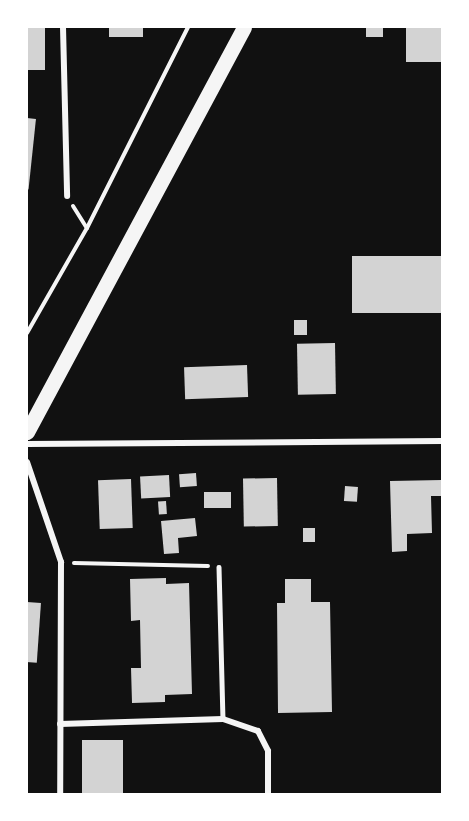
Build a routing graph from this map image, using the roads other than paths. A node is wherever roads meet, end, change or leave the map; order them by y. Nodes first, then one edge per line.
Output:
1 (63, 27) edge
2 (244, 27) edge
3 (67, 196) road end
4 (27, 432) edge
5 (442, 441) edge
6 (27, 444) edge
7 (27, 462) edge
8 (219, 567) road end
9 (223, 719) junction
10 (60, 724) junction
11 (60, 794) edge
12 (268, 794) edge

1 - 3 street
2 - 4 main road
5 - 6 street
7 - 10 street
8 - 9 lane
9 - 10 street
9 - 12 street
10 - 11 street

